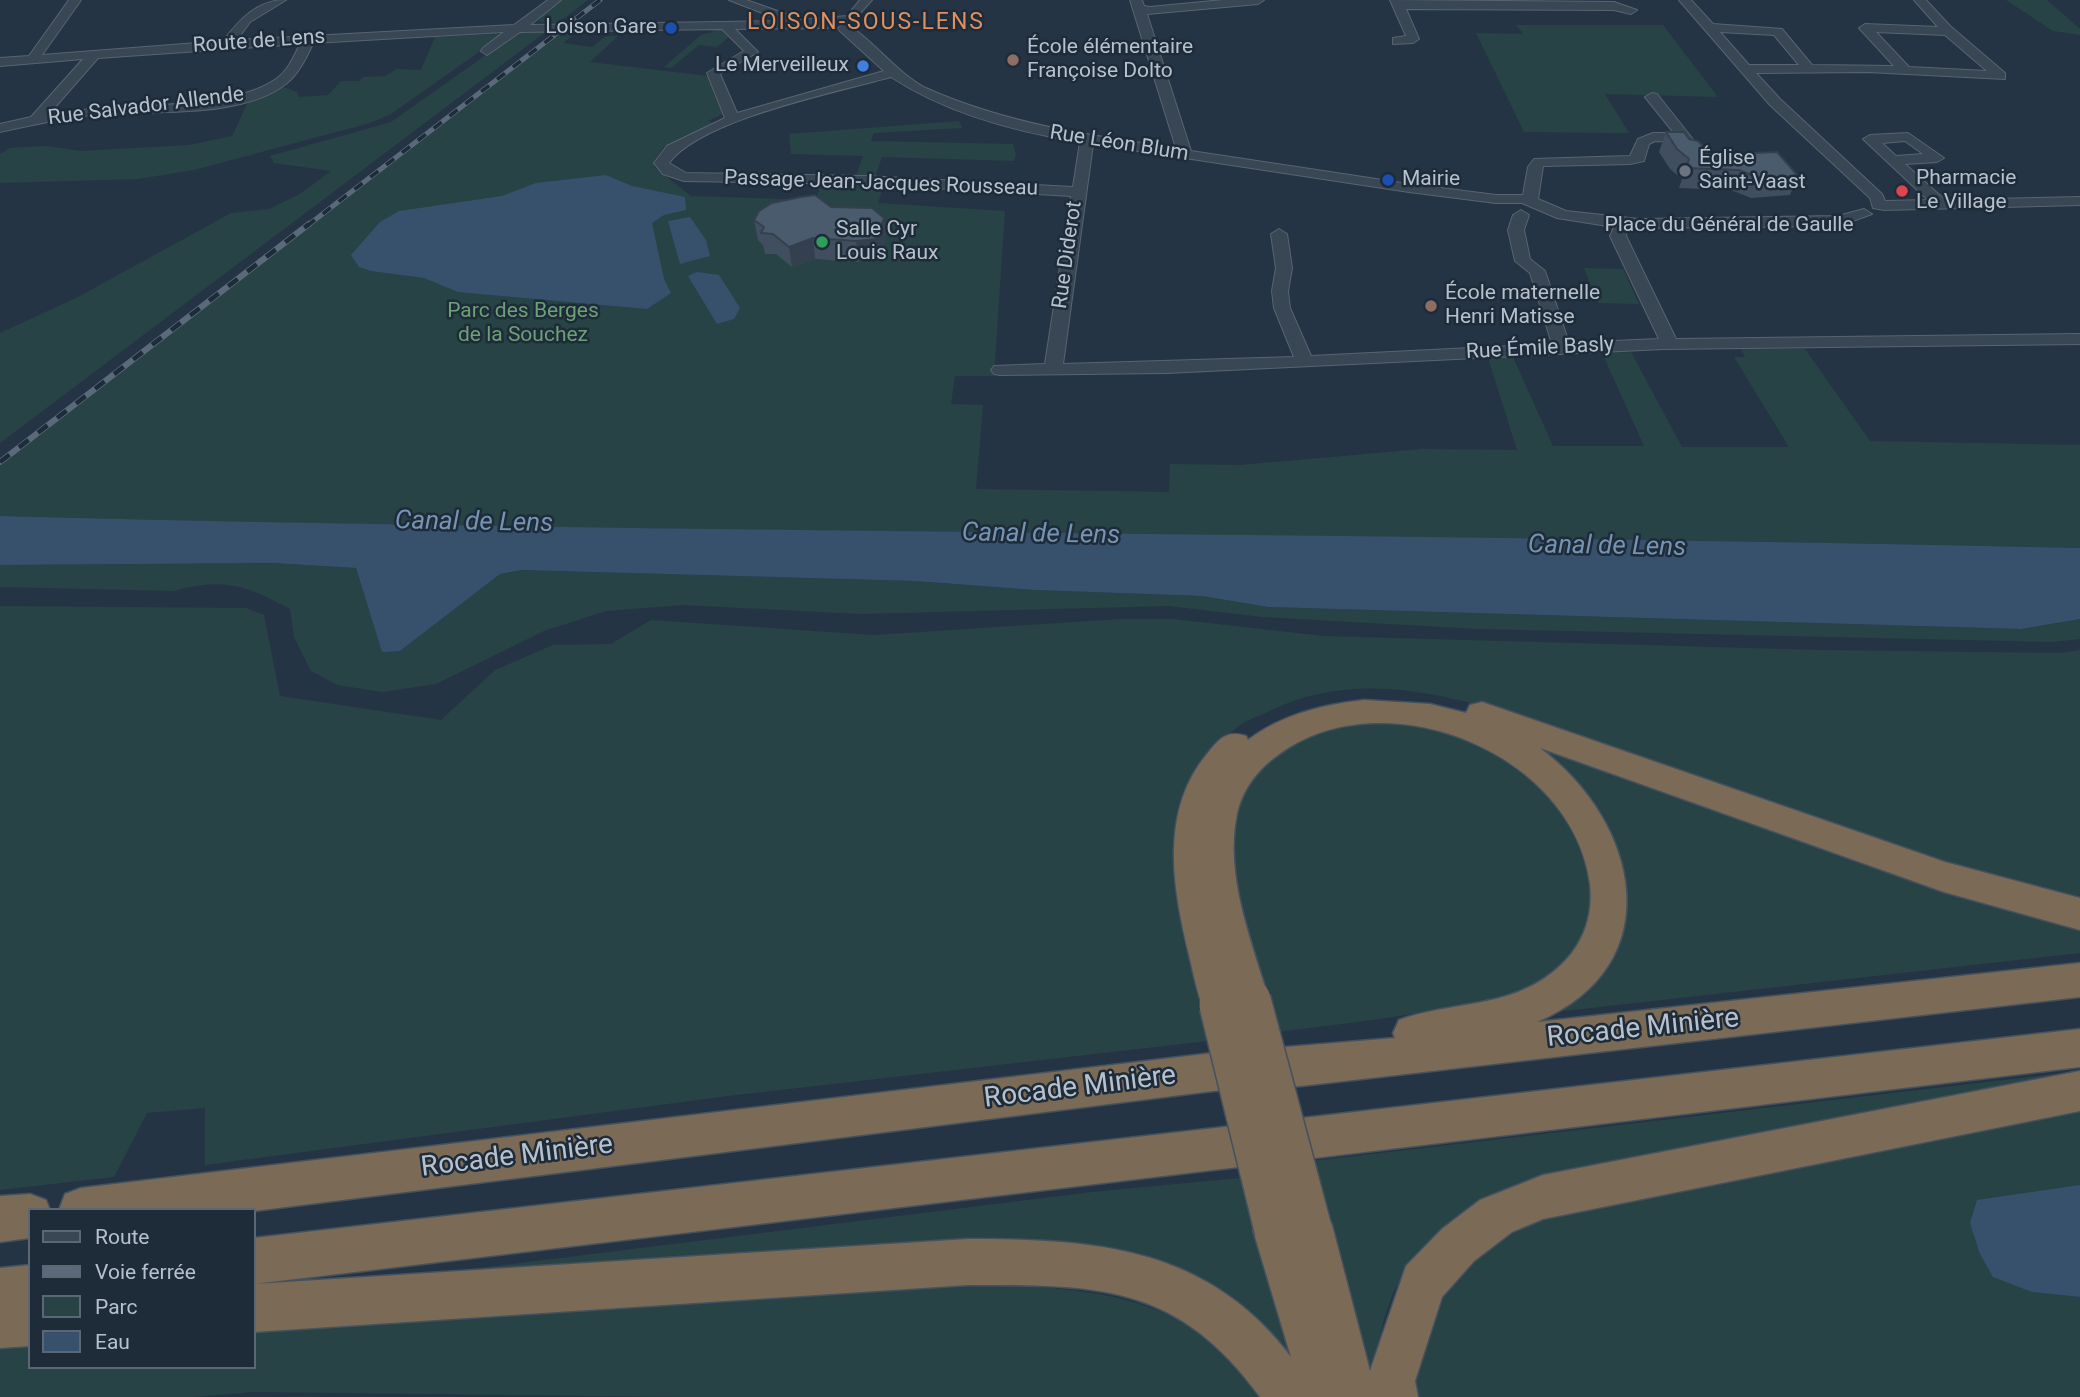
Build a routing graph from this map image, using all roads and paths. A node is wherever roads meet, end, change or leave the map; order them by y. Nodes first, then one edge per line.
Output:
1 (280, 0) edge
2 (555, 0) edge
3 (735, 0) edge
4 (866, 0) edge
5 (1258, 0) edge
6 (1685, 0) edge
7 (1920, 0) edge
8 (75, 1) edge
9 (1398, 3) edge
10 (1147, 5) edge
11 (1631, 9) dead end
12 (793, 23) junction
13 (728, 24) junction
14 (847, 24) junction
15 (1711, 27) junction
16 (518, 28) junction
17 (1948, 31) junction
18 (308, 39) junction
19 (1397, 41) dead end
20 (227, 44) junction
21 (486, 51) dead end
22 (95, 54) junction
23 (33, 59) junction
24 (0, 62) edge
25 (1746, 69) junction
26 (1810, 69) junction
27 (1905, 70) junction
28 (893, 74) junction
29 (1652, 97) dead end
30 (736, 118) junction
31 (35, 121) junction
32 (0, 128) edge
33 (1684, 138) junction
34 (1087, 140) junction
35 (1185, 154) junction
36 (1701, 159) edge
37 (1895, 160) dead end
38 (684, 177) joint
39 (1077, 192) junction
40 (2080, 201) edge
41 (1941, 205) junction
42 (1525, 207) junction
43 (1886, 211) junction
44 (1620, 229) junction
45 (1279, 233) dead end
46 (2080, 339) edge
47 (1670, 344) junction
48 (1562, 348) junction
49 (1305, 361) junction
50 (1000, 370) dead end
51 (1053, 371) junction
52 (2080, 914) edge
53 (2080, 980) edge
54 (1235, 1002) junction
55 (2080, 1048) edge
56 (1213, 1072) junction
57 (2080, 1091) edge
58 (97, 1208) edge
59 (28, 1216) edge
60 (0, 1219) edge
61 (1292, 1227) junction
62 (256, 1261) edge
63 (28, 1287) edge
64 (0, 1291) edge
65 (256, 1308) edge
66 (28, 1322) edge
67 (0, 1324) edge
68 (1290, 1397) edge
69 (1327, 1397) edge
70 (1352, 1397) edge
71 (1392, 1397) edge

1 - 20 street
2 - 16 street
3 - 12 street
4 - 14 street
5 - 10 street
6 - 15 street
7 - 17 street
8 - 23 street
9 - 11 street
9 - 19 street
10 - 35 street
12 - 13 street
12 - 14 street
13 - 16 street
13 - 30 street
14 - 28 street, Rue Léon Blum
15 - 25 street
15 - 26 street
16 - 18 street, Route de Lens
16 - 21 street
17 - 27 street
17 - 27 street
18 - 20 street, Route de Lens
18 - 31 street, Rue Salvador Allende
20 - 22 street, Route de Lens
22 - 23 street, Route de Lens
22 - 31 street
23 - 24 street, Route de Lens
25 - 26 street
25 - 43 street
26 - 27 street
28 - 30 street
28 - 34 street, Rue Léon Blum
29 - 33 street
30 - 38 street
31 - 32 street, Rue Salvador Allende
33 - 36 street
33 - 42 street
34 - 35 street, Rue Léon Blum
34 - 39 street, Rue Diderot
35 - 42 street, Rue Léon Blum
37 - 41 street
38 - 39 street, Passage Jean-Jacques Rousseau
39 - 51 street, Rue Diderot
40 - 41 street
41 - 43 street
42 - 43 street, Place du Général de Gaulle
42 - 44 street, Place du Général de Gaulle
42 - 48 street
43 - 44 street, Place du Général de Gaulle
44 - 47 street
45 - 49 street
46 - 47 street, Rue Émile Basly
47 - 48 street, Rue Émile Basly
48 - 49 street, Rue Émile Basly
49 - 51 street, Rue Émile Basly
50 - 51 street, Rue Émile Basly
52 - 54 highway
53 - 56 highway, Rocade Minière
54 - 56 highway
54 - 61 highway, bridge
55 - 62 highway
56 - 58 highway, Rocade Minière
57 - 71 highway
59 - 60 highway
61 - 69 highway
61 - 70 highway
63 - 64 highway
65 - 68 highway
66 - 67 highway

